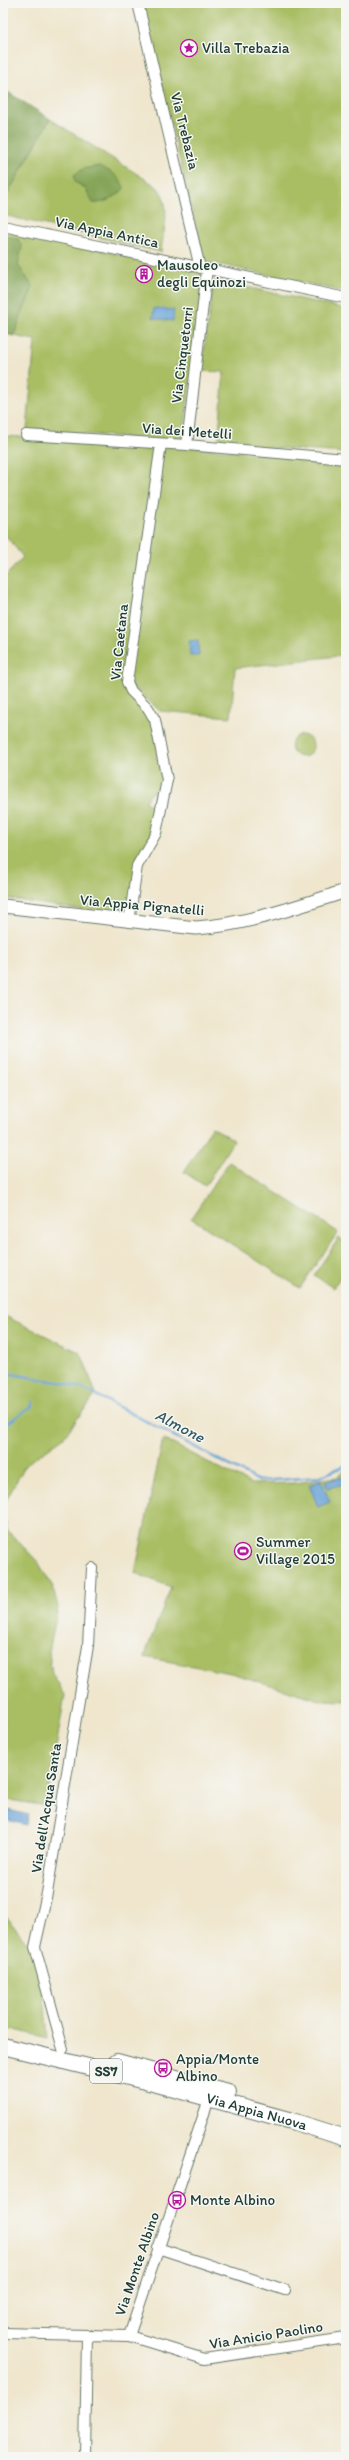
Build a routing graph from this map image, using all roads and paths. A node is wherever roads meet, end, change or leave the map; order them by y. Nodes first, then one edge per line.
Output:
1 (138, 3) edge
2 (3, 226) edge
3 (204, 268) junction
4 (346, 298) edge
5 (26, 436) dead end
6 (162, 444) junction
7 (186, 445) junction
8 (346, 459) edge
9 (346, 891) edge
10 (3, 906) edge
11 (130, 922) junction
12 (92, 1568) dead end
13 (3, 2035) edge
14 (3, 2046) edge
15 (63, 2048) junction
16 (211, 2093) junction
17 (346, 2127) edge
18 (346, 2138) edge
19 (158, 2248) junction
20 (285, 2290) dead end
21 (3, 2333) edge
22 (87, 2335) junction
23 (129, 2336) junction
24 (346, 2338) edge
25 (85, 2457) edge

1 - 3 street, Via Trebazia
2 - 3 street, Via Appia Antica
3 - 4 street, Via Appia Antica
3 - 7 street, Via Cinquetorri
5 - 6 street, Via dei Metelli
6 - 7 street, Via dei Metelli
6 - 11 street, Via Caetana
7 - 8 street, Via dei Metelli
9 - 11 street, Via Appia Pignatelli
10 - 11 street, Via Appia Pignatelli
12 - 15 street, Via dell'Acqua Santa
13 - 15 main road, Via Appia Nuova / SS7
14 - 16 main road, Via Appia Nuova / SS7
15 - 16 main road, Via Appia Nuova / SS7
16 - 17 main road, Via Appia Nuova / SS7
16 - 18 main road, Via Appia Nuova / SS7
16 - 19 street, Via Monte Albino
19 - 20 street
19 - 23 street, Via Monte Albino
21 - 22 street, Via Anicio Paolino
22 - 23 street, Via Anicio Paolino
22 - 25 street
23 - 24 street, Via Anicio Paolino

